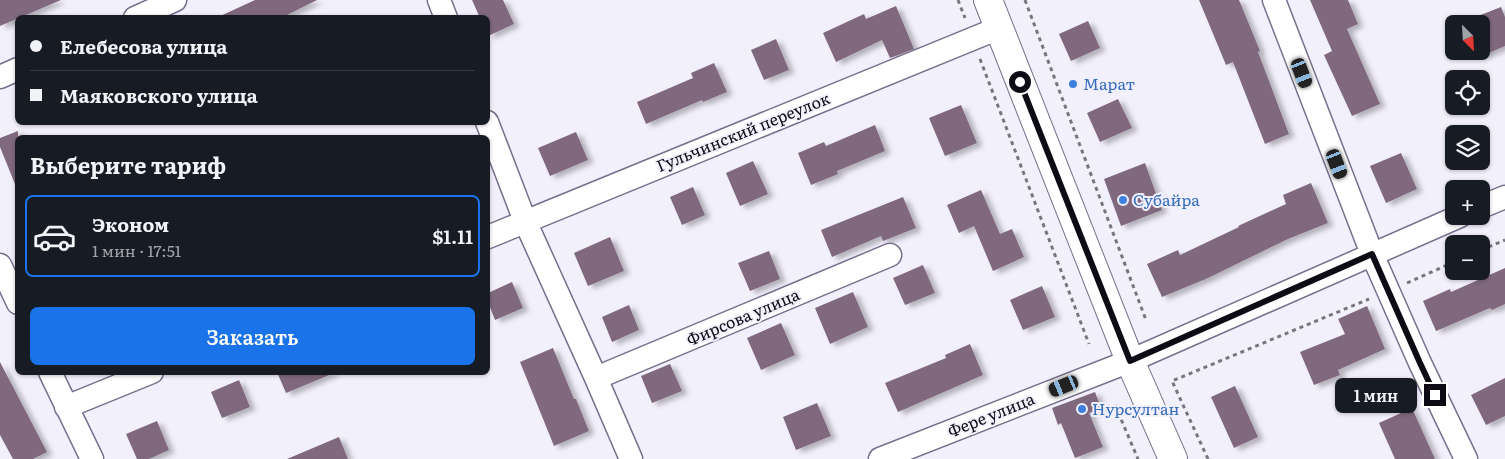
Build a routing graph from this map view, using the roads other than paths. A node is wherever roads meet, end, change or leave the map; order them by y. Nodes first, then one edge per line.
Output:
1 (175, 0) edge
2 (439, 0) edge
3 (988, 0) edge
4 (1274, 0) edge
5 (142, 15) edge
6 (445, 15) edge
7 (999, 28) junction
8 (15, 71) edge
9 (0, 77) edge
10 (488, 125) edge
11 (1505, 197) edge
12 (1490, 203) edge
13 (525, 221) junction
14 (1445, 222) edge
15 (490, 236) edge
16 (1372, 254) junction
17 (890, 255) dead end
18 (0, 265) edge
19 (15, 297) edge
20 (1130, 361) junction
21 (51, 375) edge
22 (145, 375) edge
23 (596, 378) junction
24 (66, 407) junction
25 (92, 459) edge
26 (631, 459) edge
27 (880, 459) edge
28 (1173, 459) edge
29 (1466, 459) edge

1 - 5 street
2 - 6 street
3 - 7 main road
4 - 16 street
7 - 13 street, Гульчинский переулок
7 - 20 main road
8 - 9 street
10 - 13 street
11 - 12 street
13 - 15 street, Гульчинский переулок
13 - 23 street
14 - 16 street, Фере улица
16 - 20 street, Фере улица
16 - 29 street
17 - 23 street, Фирсова улица
18 - 19 street
20 - 27 street, Фере улица
20 - 28 main road
21 - 24 street
22 - 24 street
23 - 26 street
24 - 25 street

